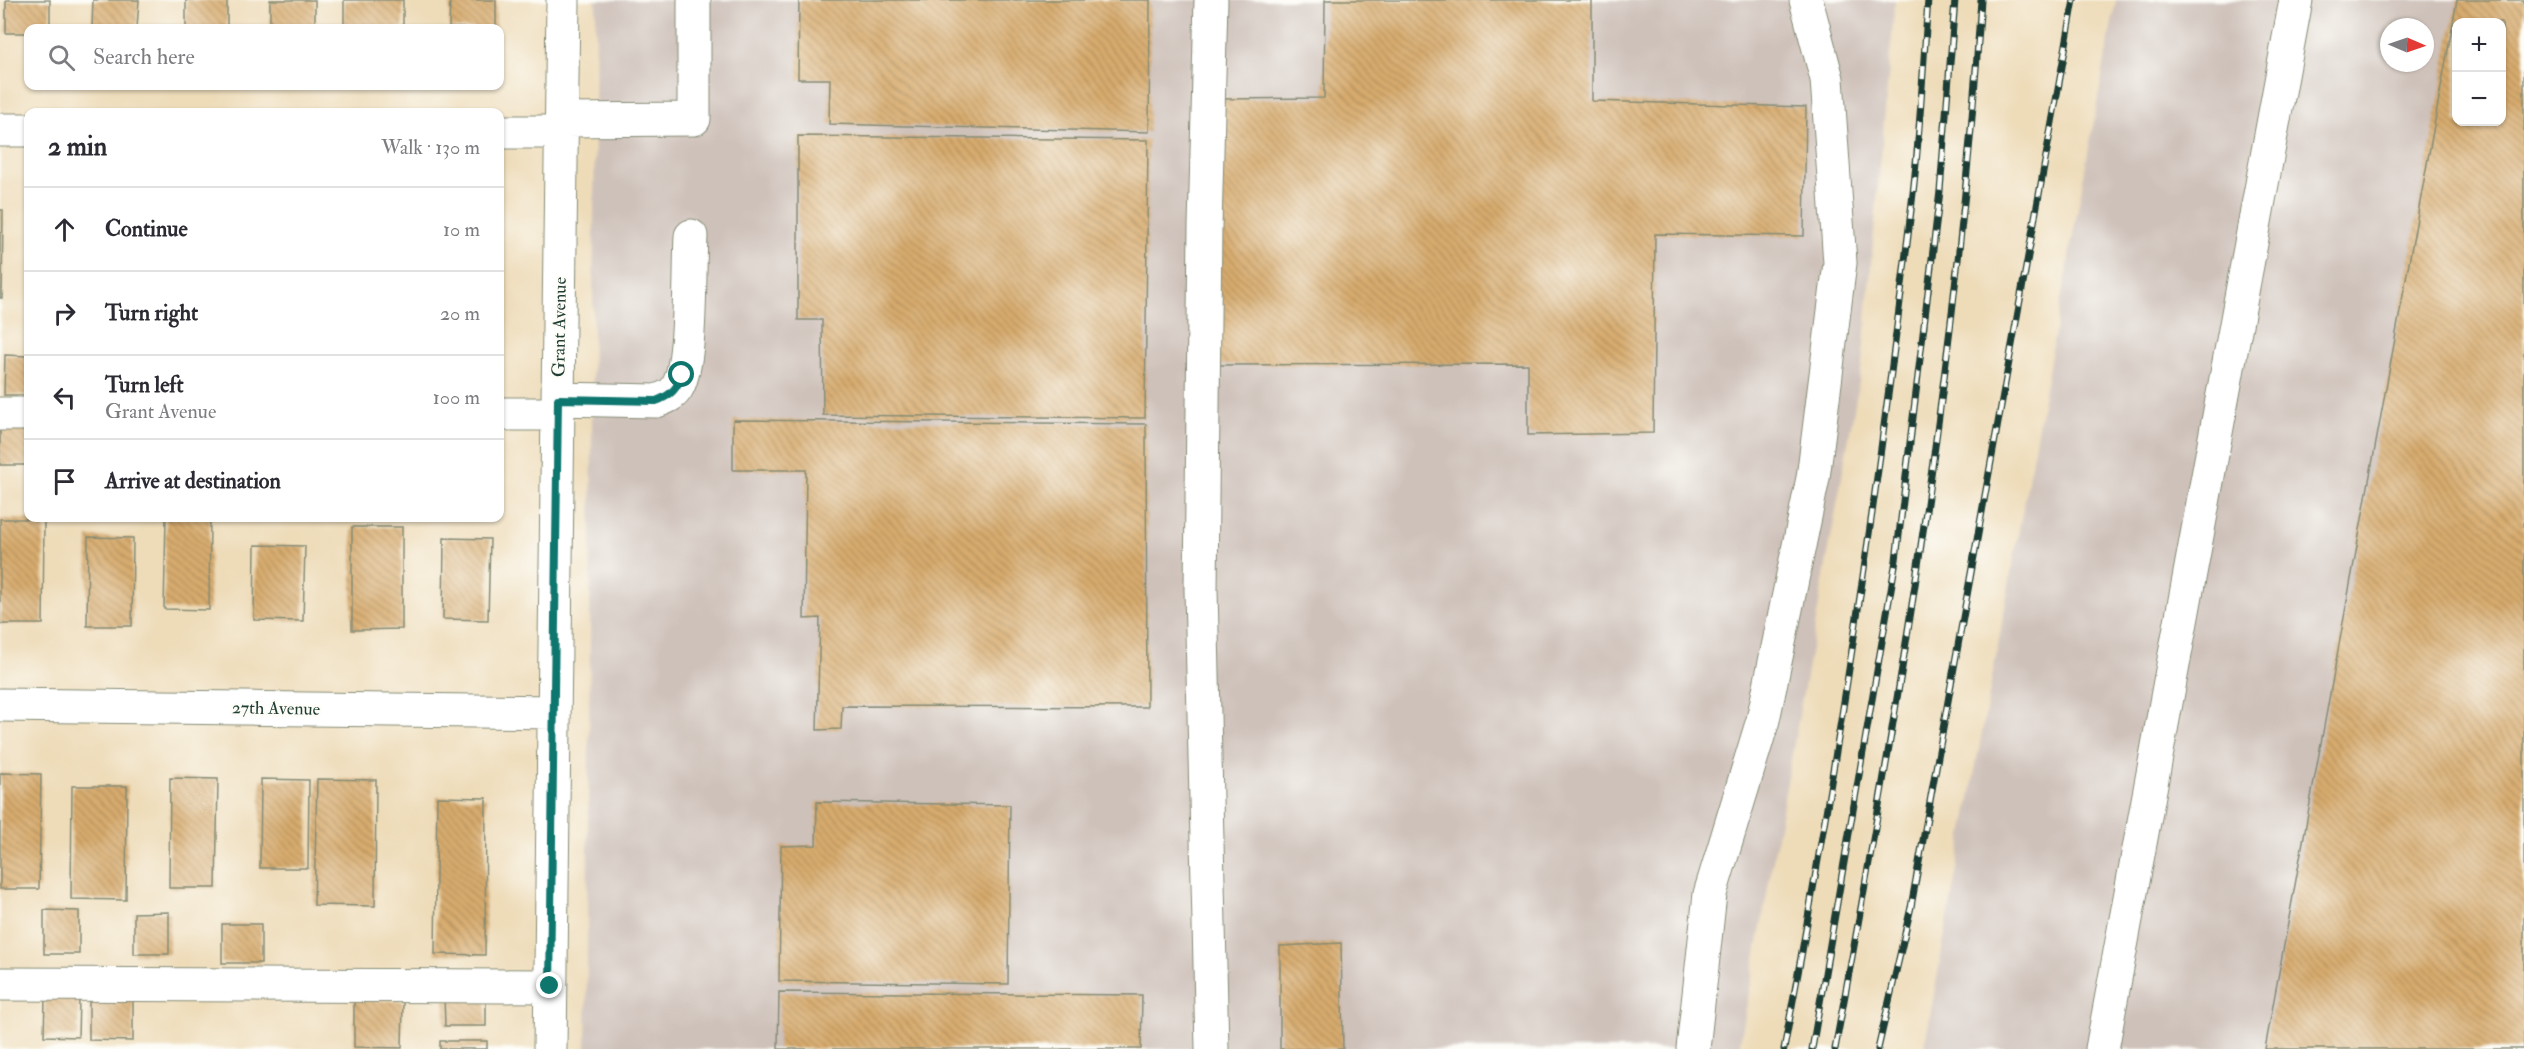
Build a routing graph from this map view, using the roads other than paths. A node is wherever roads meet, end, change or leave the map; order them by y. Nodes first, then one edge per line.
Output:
1 (563, 0) edge
2 (694, 0) edge
3 (1211, 0) edge
4 (1806, 0) edge
5 (2296, 0) edge
6 (563, 126) junction
7 (0, 130) edge
8 (24, 130) edge
9 (504, 132) edge
10 (691, 236) dead end
11 (558, 406) junction
12 (504, 413) edge
13 (0, 414) edge
14 (24, 414) edge
15 (0, 705) edge
16 (552, 712) junction
17 (0, 984) edge
18 (550, 986) junction
19 (550, 1049) edge
20 (1212, 1049) edge
21 (1693, 1049) edge
22 (2102, 1049) edge

1 - 6 street, Grant Avenue
2 - 6 street
3 - 20 street
4 - 21 street
5 - 22 street
6 - 9 street
6 - 11 street, Grant Avenue
7 - 8 street
10 - 11 street
11 - 12 street
11 - 16 street, Grant Avenue
13 - 14 street
15 - 16 street, 27th Avenue
16 - 18 street, Grant Avenue
17 - 18 street
18 - 19 street, Grant Avenue

